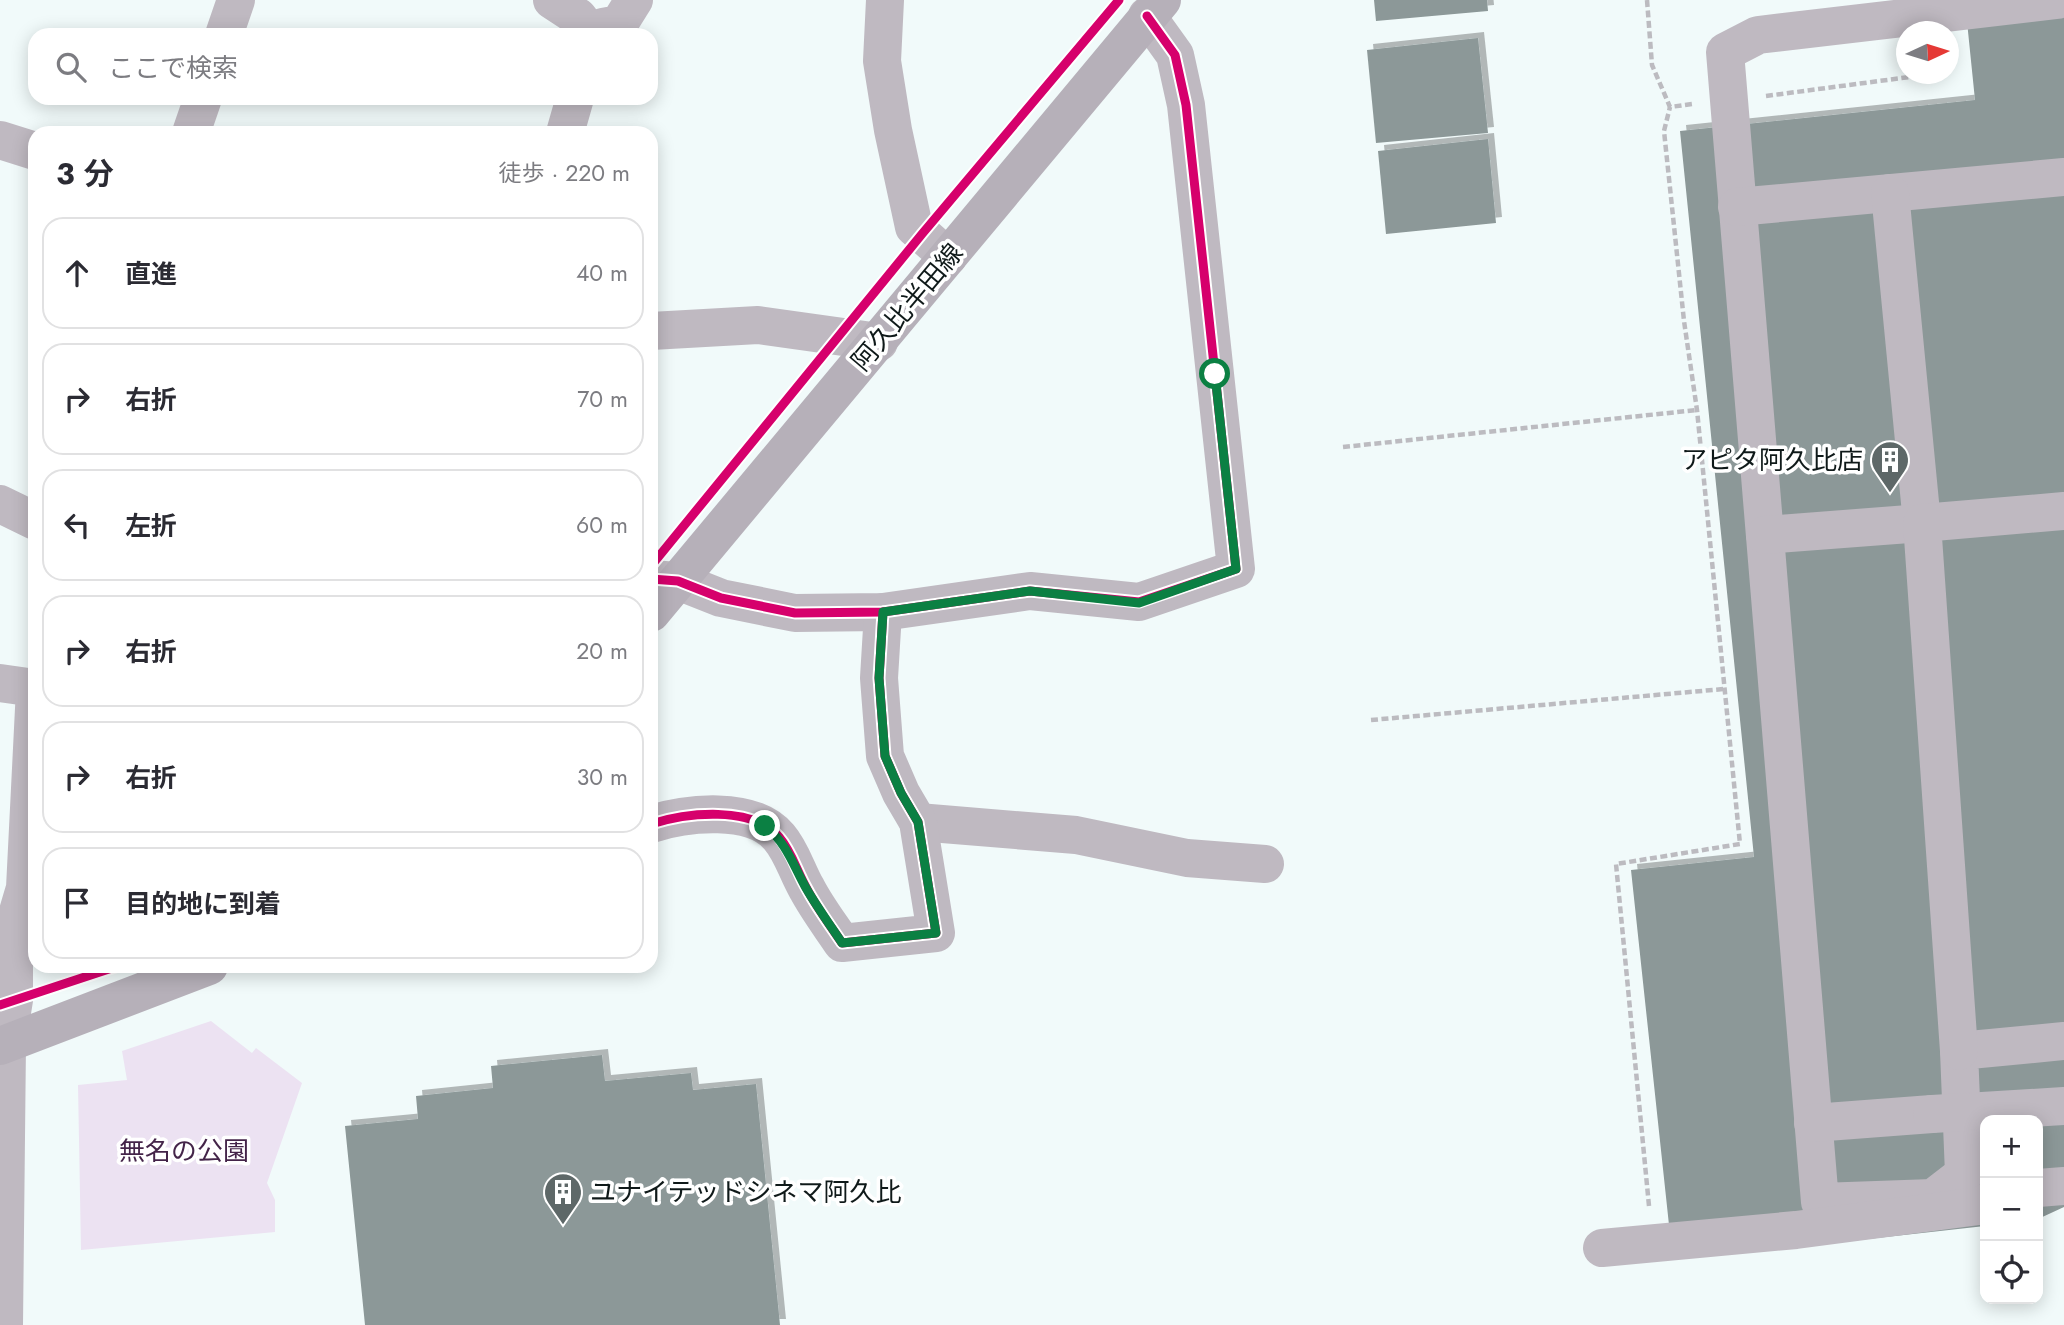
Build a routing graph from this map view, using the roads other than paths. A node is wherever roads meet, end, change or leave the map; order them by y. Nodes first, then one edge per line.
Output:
1 (236, 0) edge
2 (552, 0) edge
3 (634, 0) edge
4 (885, 0) edge
5 (2057, 0) edge
6 (1155, 8) edge
7 (226, 28) edge
8 (587, 28) edge
9 (602, 28) edge
10 (201, 105) edge
11 (573, 105) edge
12 (193, 126) edge
13 (567, 126) edge
14 (0, 140) edge
15 (28, 149) edge
16 (2064, 177) edge
17 (1890, 193) junction
18 (1737, 207) junction
19 (948, 257) junction
20 (658, 331) edge
21 (879, 342) junction
22 (0, 503) edge
23 (2064, 511) edge
24 (28, 518) edge
25 (1922, 523) junction
26 (1765, 535) junction
27 (664, 580) edge
28 (883, 612) junction
29 (0, 683) edge
30 (28, 687) edge
31 (658, 822) edge
32 (918, 822) junction
33 (28, 828) edge
34 (1265, 864) dead end
35 (191, 973) edge
36 (2064, 1041) edge
37 (3, 1044) edge
38 (1959, 1051) junction
39 (2064, 1106) edge
40 (1813, 1123) junction
41 (2064, 1186) edge
42 (2043, 1188) edge
43 (1980, 1206) edge
44 (1602, 1248) dead end
45 (4, 1325) edge

1 - 7 street
2 - 8 street
3 - 9 street
4 - 19 street
5 - 18 street
6 - 19 main road, 阿久比半田線
6 - 28 street
10 - 12 street
11 - 13 street
14 - 15 street
16 - 17 street
17 - 18 street
17 - 25 street
18 - 26 street
19 - 21 main road, 阿久比半田線
20 - 21 street
21 - 27 main road, 阿久比半田線
22 - 24 street
23 - 25 street
25 - 26 street
25 - 38 street
26 - 40 street
27 - 28 street
28 - 32 street
29 - 30 street
31 - 32 street
32 - 34 street
33 - 37 street
35 - 37 main road
36 - 38 street
37 - 45 street
38 - 40 street
39 - 40 street
41 - 42 street
43 - 44 street

